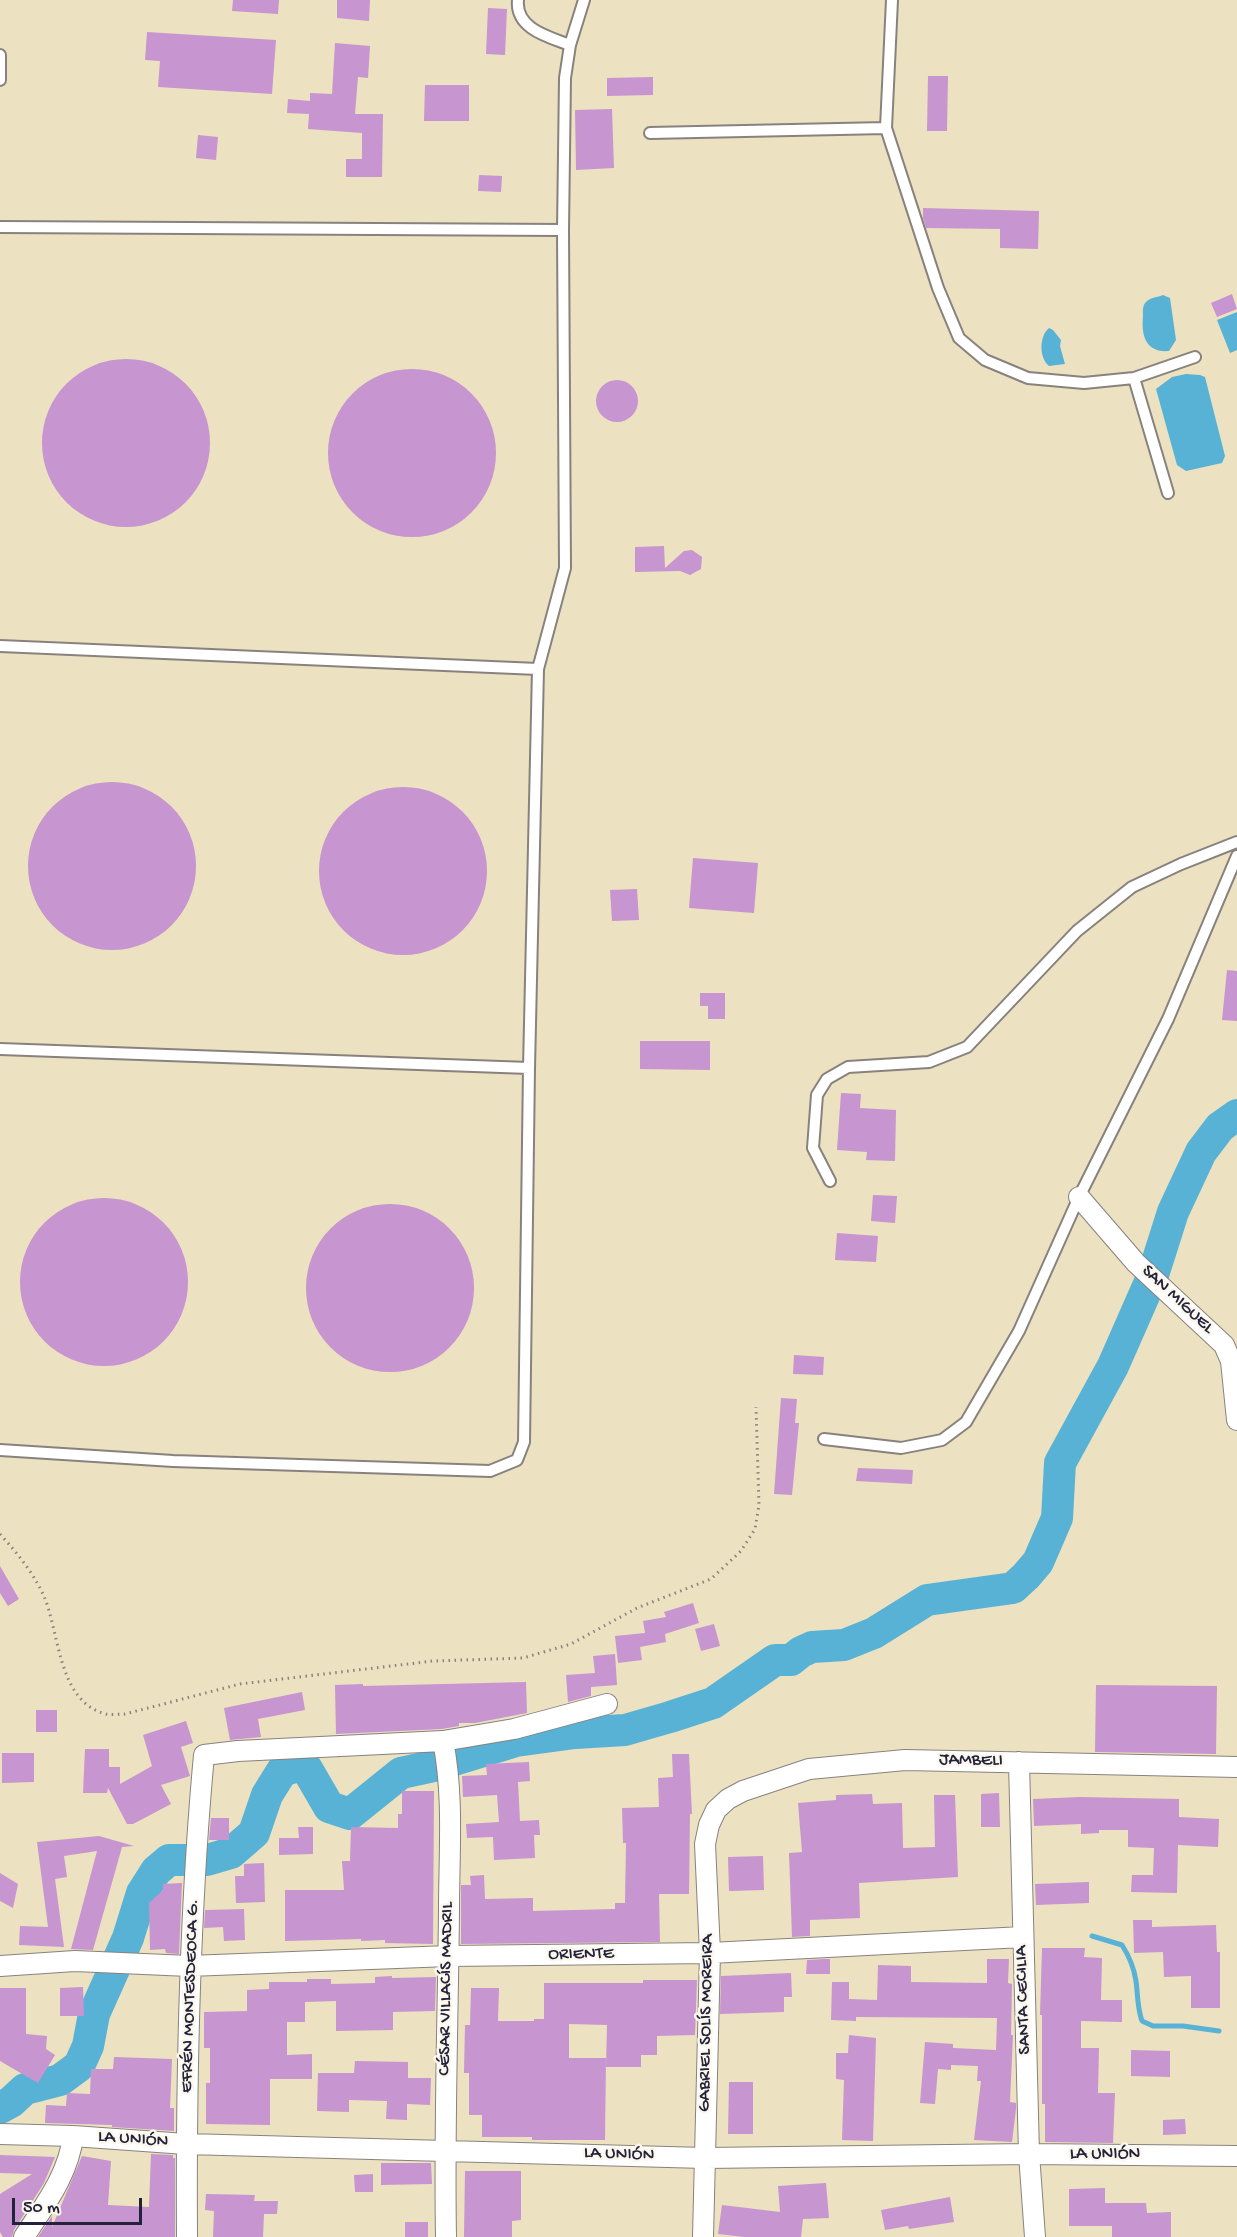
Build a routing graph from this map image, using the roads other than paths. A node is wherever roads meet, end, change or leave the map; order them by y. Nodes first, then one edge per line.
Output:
1 (518, 0) edge
2 (584, 0) edge
3 (892, 0) edge
4 (570, 45) junction
5 (0, 55) edge
6 (0, 80) edge
7 (886, 128) junction
8 (650, 133) dead end
9 (0, 227) edge
10 (563, 230) junction
11 (1195, 357) dead end
12 (1134, 378) junction
13 (1168, 493) dead end
14 (0, 646) edge
15 (538, 669) junction
16 (1237, 842) edge
17 (1237, 856) edge
18 (0, 1049) edge
19 (529, 1068) junction
20 (830, 1181) dead end
21 (1079, 1197) junction
22 (1237, 1420) edge
23 (824, 1439) dead end
24 (0, 1450) edge
25 (607, 1704) dead end
26 (444, 1747) junction
27 (1019, 1762) junction
28 (1237, 1767) edge
29 (716, 1810) joint
30 (1023, 1937) junction
31 (710, 1953) junction
32 (449, 1956) junction
33 (0, 1966) edge
34 (189, 1966) junction
35 (1, 2134) edge
36 (73, 2136) junction
37 (186, 2144) junction
38 (445, 2149) junction
39 (1029, 2154) junction
40 (1237, 2156) edge
41 (705, 2158) junction
42 (24, 2237) edge
43 (187, 2237) edge
44 (446, 2237) edge
45 (703, 2237) edge
46 (1035, 2237) edge

1 - 4 lane
2 - 4 lane
3 - 7 lane
4 - 10 lane
5 - 6 lane
7 - 8 lane
7 - 12 lane
9 - 10 lane
10 - 15 lane
11 - 12 lane
12 - 13 lane
14 - 15 lane
15 - 19 lane
16 - 20 lane
17 - 21 lane
18 - 19 lane
19 - 24 lane
21 - 22 street, SAN MIGUEL
21 - 23 lane
25 - 26 street
26 - 32 street, CÉSAR VILLACÍS MADRIL
26 - 34 street, EFRÉN MONTESDEOCA G.
27 - 28 street, JAMBELI
27 - 29 street, JAMBELI
27 - 30 street, SANTA CECILIA
29 - 31 street, GABRIEL SOLÍS MOREIRA
30 - 31 street, ORIENTE
30 - 39 street, SANTA CECILIA
31 - 32 street, ORIENTE
31 - 41 street, GABRIEL SOLÍS MOREIRA
32 - 34 street, ORIENTE
32 - 38 street, CÉSAR VILLACÍS MADRIL
33 - 34 street, ORIENTE
34 - 37 street, EFRÉN MONTESDEOCA G.
35 - 36 street, LA UNIÓN
36 - 37 street, LA UNIÓN
36 - 42 street
37 - 38 street, LA UNIÓN
37 - 43 street, EFRÉN MONTESDEOCA G.
38 - 41 street, LA UNIÓN
38 - 44 street, CÉSAR VILLACÍS MADRIL
39 - 40 street, LA UNIÓN
39 - 41 street, LA UNIÓN
39 - 46 street, SANTA CECILIA
41 - 45 street, GABRIEL SOLÍS MOREIRA

